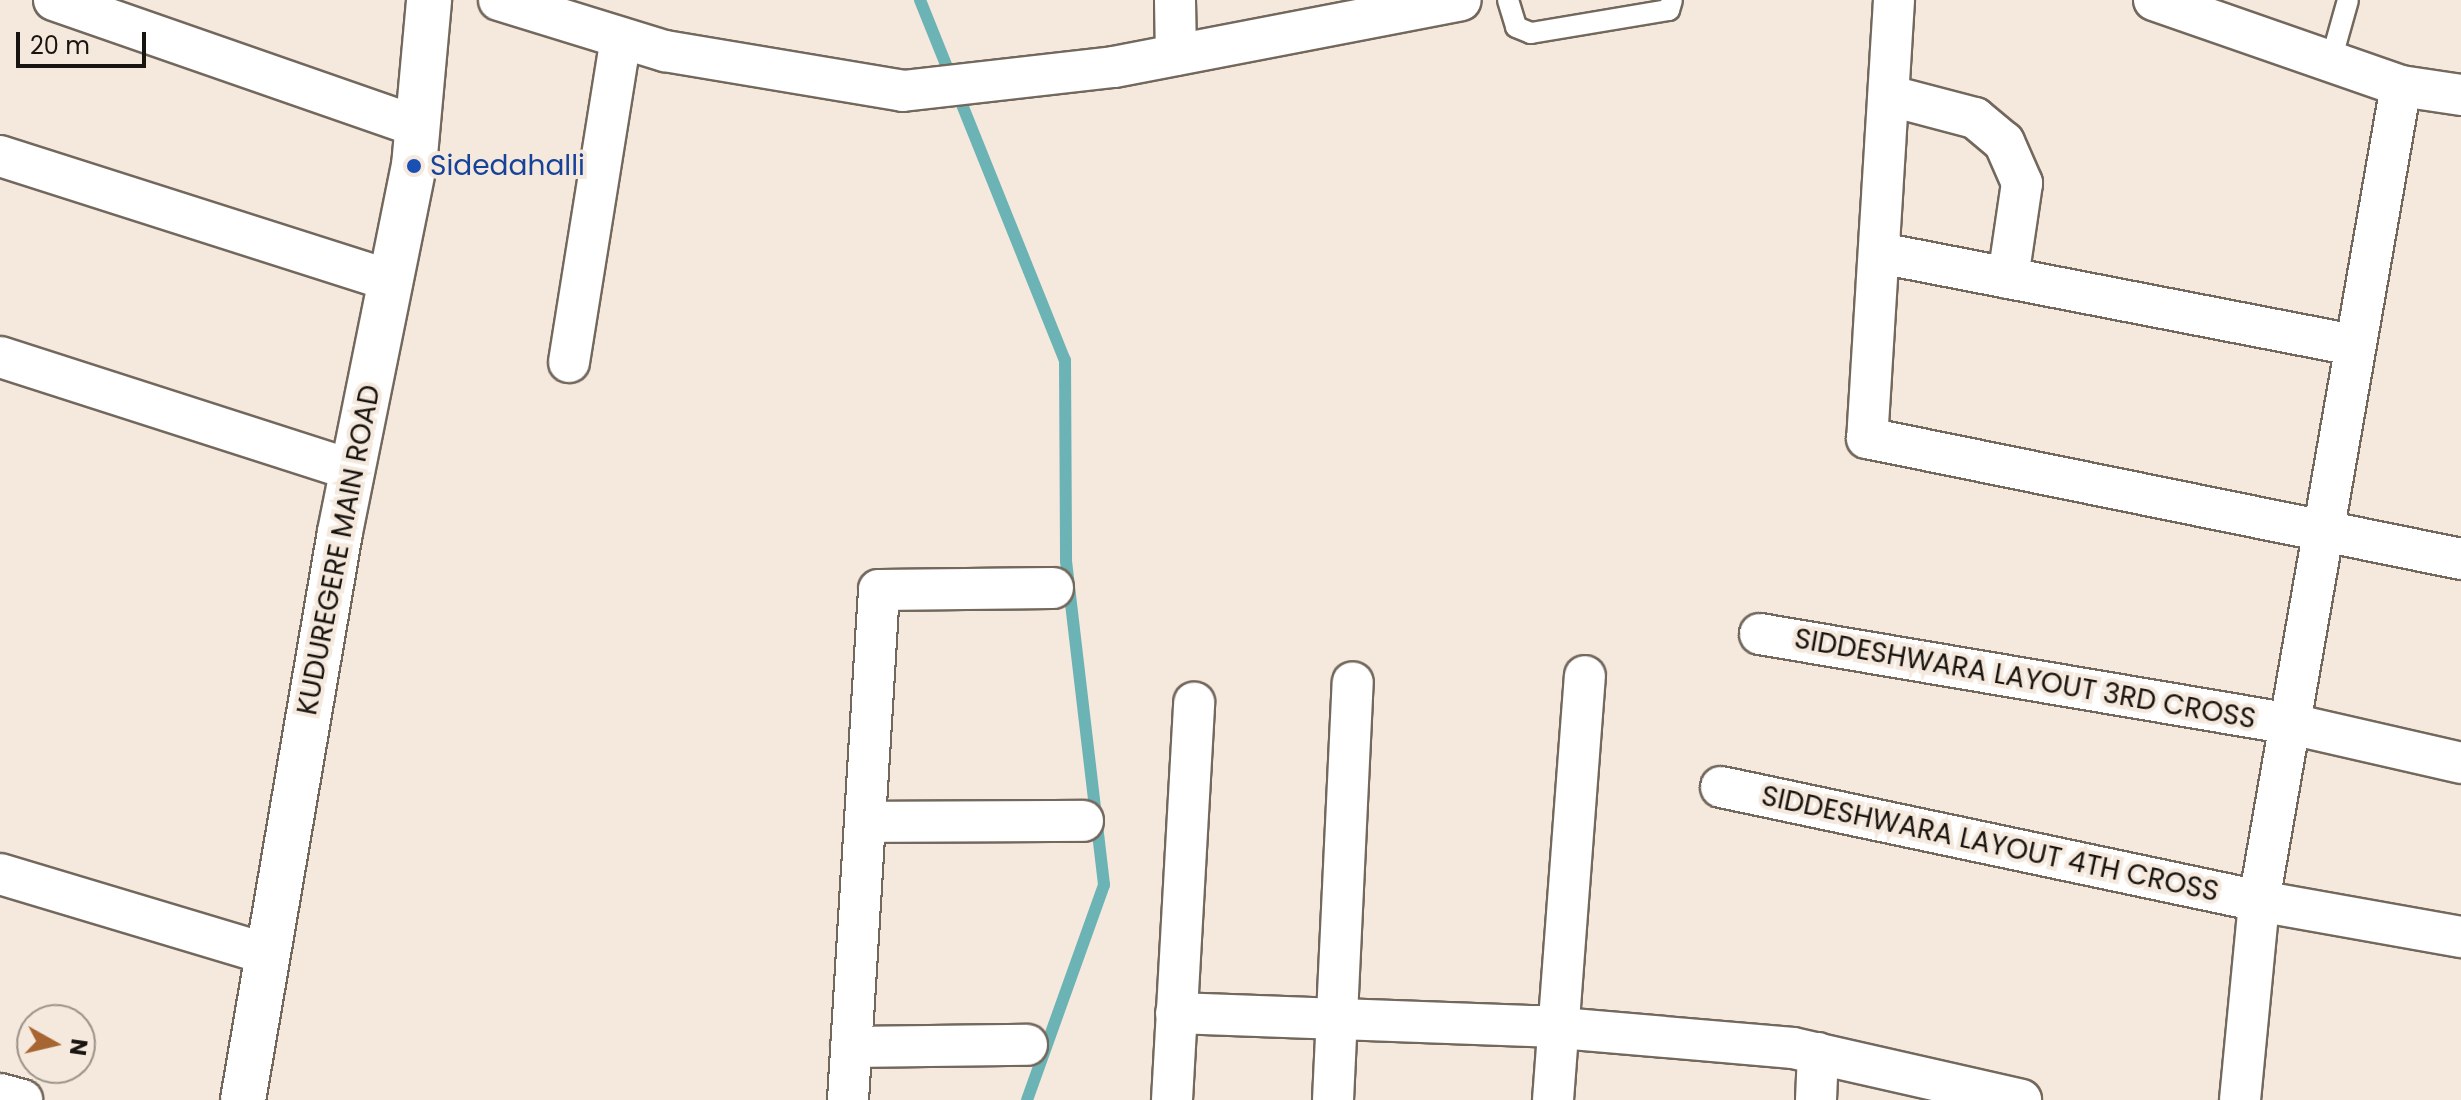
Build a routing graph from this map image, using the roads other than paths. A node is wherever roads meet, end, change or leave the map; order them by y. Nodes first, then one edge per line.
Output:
1 (54, 0) edge
2 (429, 0) edge
3 (499, 0) edge
4 (1175, 0) edge
5 (1461, 0) edge
6 (1508, 0) edge
7 (1672, 0) edge
8 (1894, 0) edge
9 (2154, 0) edge
10 (2348, 0) edge
11 (621, 38) junction
12 (1176, 55) junction
13 (2330, 64) junction
14 (2401, 86) junction
15 (2461, 95) edge
16 (1891, 96) junction
17 (418, 127) junction
18 (0, 156) edge
19 (1880, 253) junction
20 (2008, 278) junction
21 (391, 281) junction
22 (2355, 345) junction
23 (0, 357) edge
24 (569, 362) dead end
25 (352, 470) junction
26 (2324, 530) junction
27 (2461, 559) edge
28 (1053, 588) dead end
29 (1760, 634) dead end
30 (1585, 676) dead end
31 (1353, 682) dead end
32 (1194, 703) dead end
33 (2291, 724) junction
34 (2461, 763) edge
35 (1721, 787) dead end
36 (1083, 821) dead end
37 (866, 822) junction
38 (0, 874) edge
39 (2259, 901) junction
40 (2461, 937) edge
41 (267, 954) junction
42 (1176, 1013) junction
43 (1337, 1018) junction
44 (1556, 1027) junction
45 (1027, 1045) dead end
46 (851, 1047) junction
47 (1818, 1053) junction
48 (0, 1094) edge
49 (22, 1100) edge
50 (243, 1100) edge
51 (848, 1100) edge
52 (1172, 1100) edge
53 (1333, 1100) edge
54 (1553, 1100) edge
55 (1816, 1100) edge
56 (2021, 1100) edge
57 (2240, 1100) edge

1 - 17 street
2 - 17 street, KUDUREGERE MAIN ROAD
3 - 11 street
4 - 12 street
5 - 12 street
6 - 7 lane
8 - 16 street
9 - 13 street
10 - 13 lane
11 - 12 street
11 - 24 street
13 - 14 street
14 - 15 street
14 - 22 street
16 - 19 street
16 - 20 street
17 - 21 street, KUDUREGERE MAIN ROAD
18 - 21 street
19 - 20 street
19 - 26 street
20 - 22 street
21 - 25 street, KUDUREGERE MAIN ROAD
22 - 26 street
23 - 25 street
25 - 41 street, KUDUREGERE MAIN ROAD
26 - 27 street
26 - 33 street
28 - 37 street
29 - 33 street, SIDDESHWARA LAYOUT 3RD CROSS
30 - 44 street
31 - 43 street
32 - 42 street
33 - 34 street, SIDDESHWARA LAYOUT 3RD CROSS
33 - 39 street
35 - 39 street, SIDDESHWARA LAYOUT 4TH CROSS
36 - 37 street
37 - 46 street
38 - 41 street
39 - 40 street, SIDDESHWARA LAYOUT 4TH CROSS
39 - 57 street
41 - 50 street, KUDUREGERE MAIN ROAD
42 - 43 street
42 - 52 street
43 - 44 street
43 - 53 street
44 - 47 street
44 - 54 street
45 - 46 street
46 - 51 street
47 - 55 street
47 - 56 street
48 - 49 street

